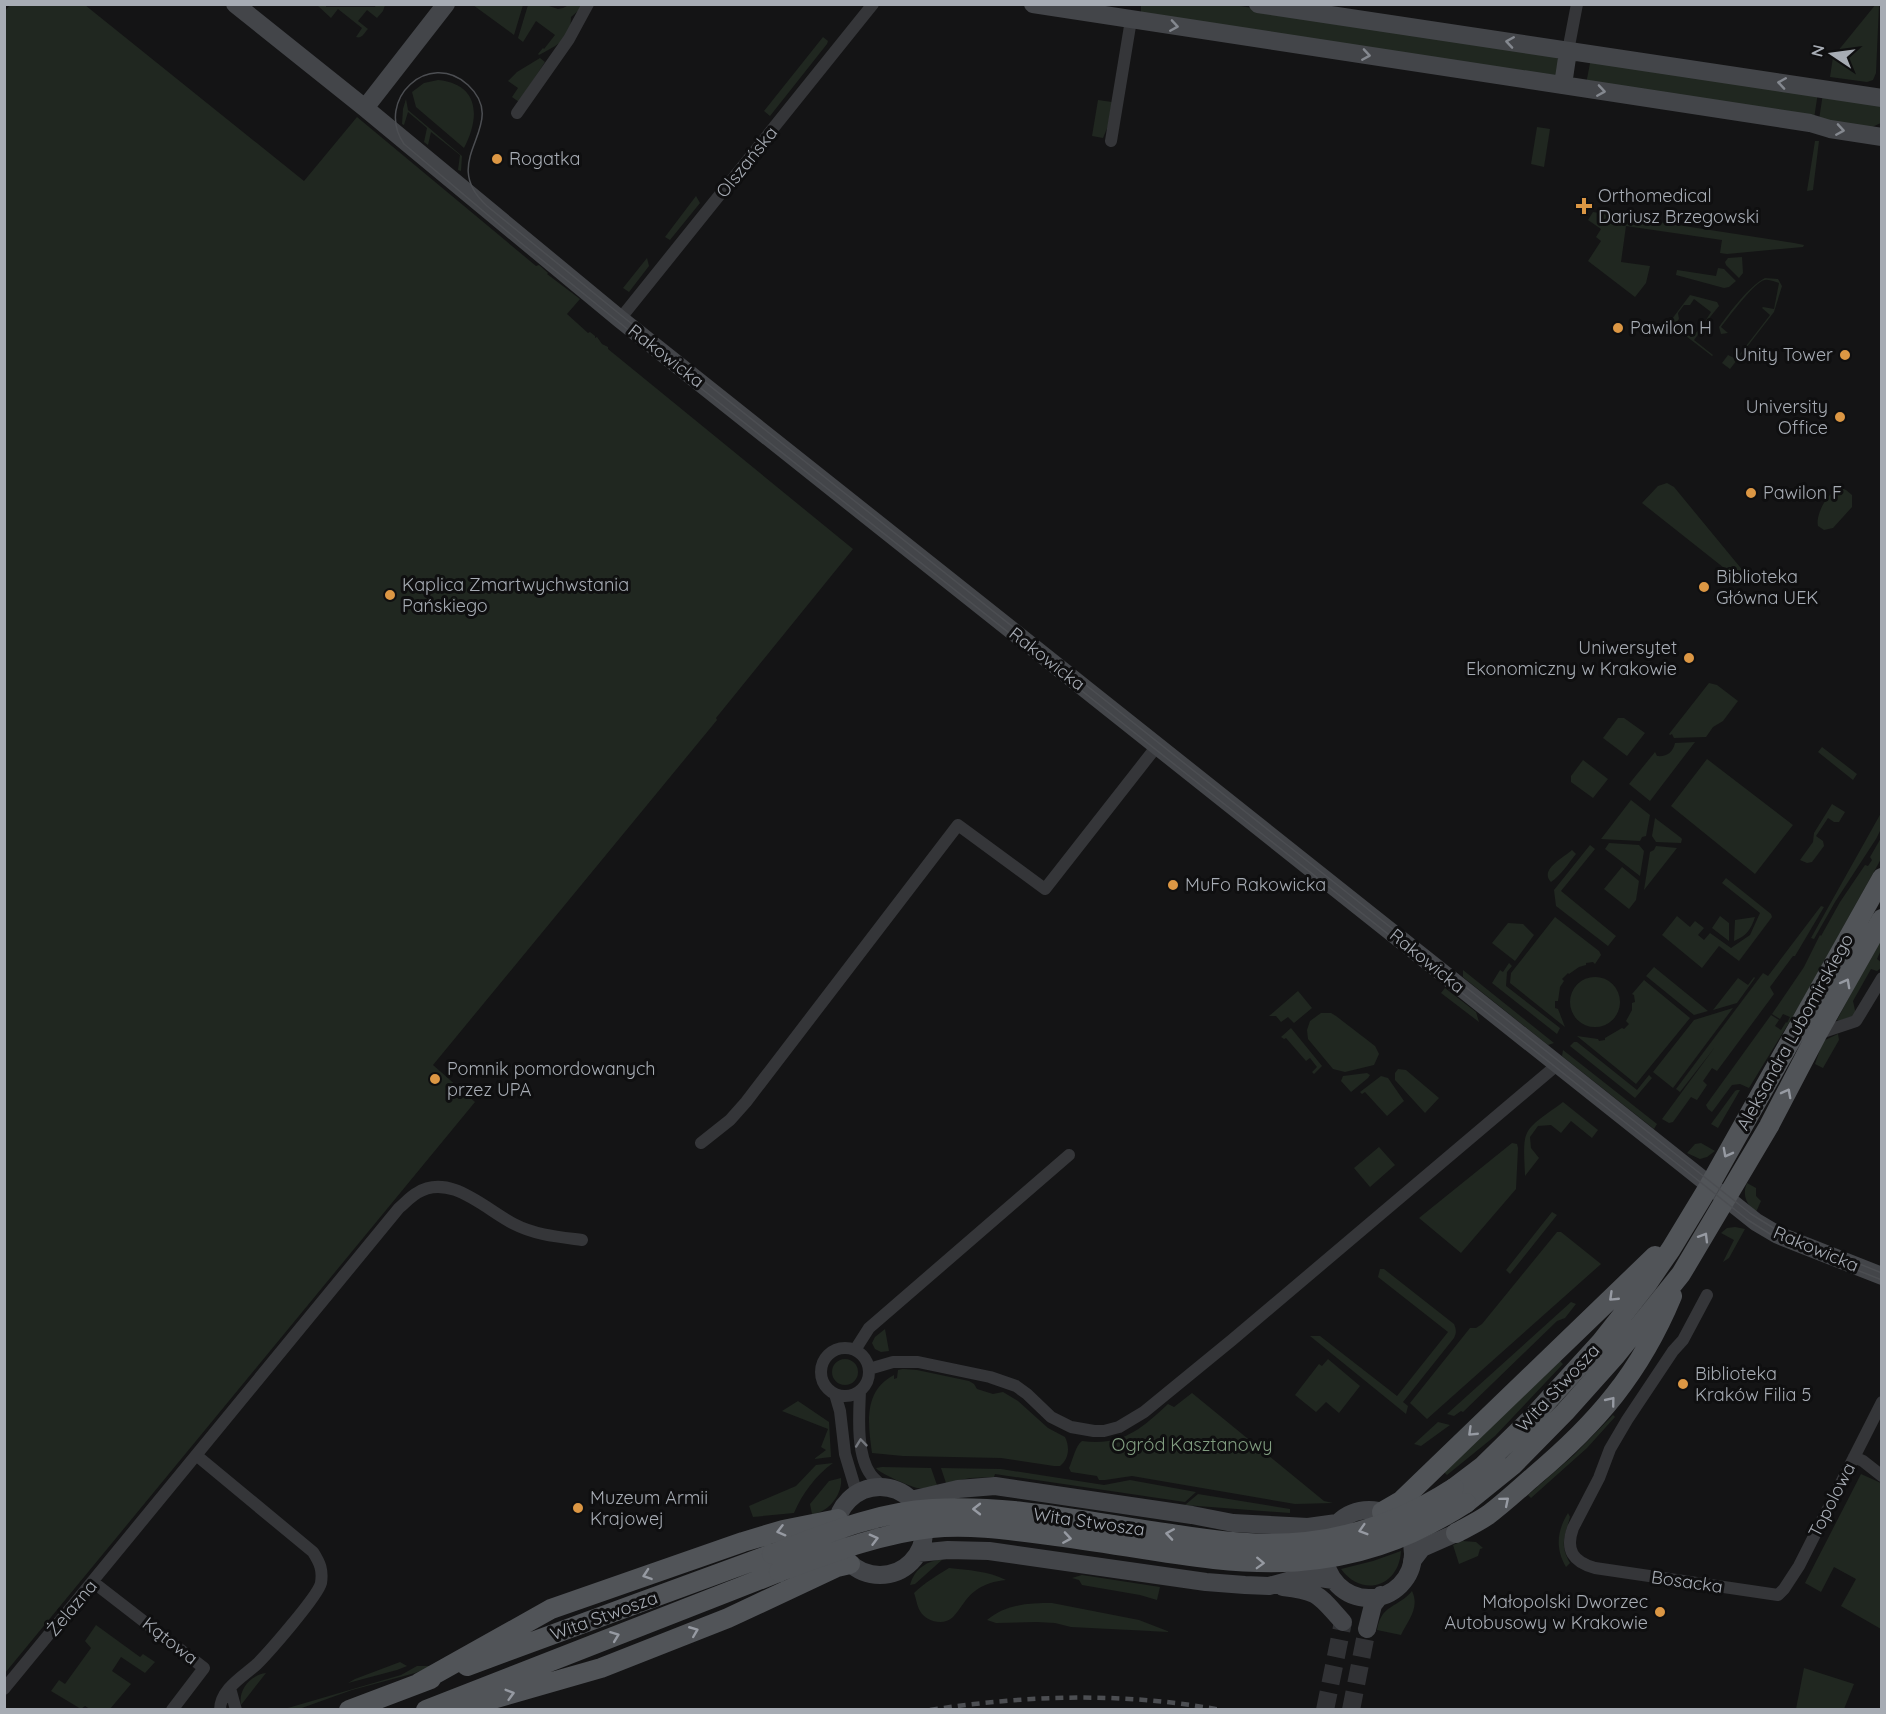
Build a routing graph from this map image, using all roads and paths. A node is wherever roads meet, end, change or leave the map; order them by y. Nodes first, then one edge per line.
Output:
1 (235, 4) edge
2 (446, 4) edge
3 (588, 4) edge
4 (873, 4) edge
5 (1033, 4) edge
6 (1258, 4) edge
7 (1577, 4) edge
8 (1132, 12) edge
9 (1568, 51) junction
10 (1563, 85) junction
11 (1881, 98) edge
12 (365, 108) junction
13 (517, 113) dead end
14 (1881, 137) edge
15 (1111, 141) dead end
16 (620, 319) junction
17 (1157, 746) junction
18 (1881, 878) edge
19 (1881, 919) edge
20 (1881, 978) edge
21 (1817, 1034) junction
22 (1557, 1065) junction
23 (701, 1143) dead end
24 (1069, 1155) dead end
25 (1710, 1185) junction
26 (1727, 1199) junction
27 (1685, 1227) junction
28 (582, 1240) dead end
29 (1681, 1274) junction
30 (1881, 1276) edge
31 (1707, 1295) dead end
32 (855, 1350) junction
33 (869, 1369) junction
34 (861, 1391) junction
35 (835, 1394) junction
36 (1881, 1402) edge
37 (196, 1455) junction
38 (1854, 1457) junction
39 (1881, 1476) edge
40 (885, 1488) junction
41 (856, 1494) junction
42 (911, 1500) junction
43 (1382, 1512) junction
44 (838, 1519) junction
45 (1337, 1523) junction
46 (1456, 1533) joint
47 (918, 1552) junction
48 (1412, 1561) junction
49 (775, 1563) junction
50 (850, 1564) junction
51 (93, 1582) junction
52 (1337, 1584) junction
53 (1269, 1586) junction
54 (1381, 1595) junction
55 (1778, 1595) joint
56 (1367, 1629) tunnel mouth
57 (419, 1683) junction
58 (230, 1688) junction
59 (4, 1689) edge
60 (172, 1710) edge
61 (220, 1710) edge
62 (236, 1710) edge
63 (349, 1710) edge
64 (426, 1710) edge
65 (454, 1710) edge

1 - 12 street, Rakowicka
2 - 12 street
3 - 13 street
4 - 16 street, Olszańska
5 - 8 street
9 -> 6 street
7 - 9 street
8 -> 10 street
8 - 15 street
9 - 10 street
11 -> 9 street
10 -> 14 street
12 - 16 street, Rakowicka
16 - 17 street, Rakowicka
17 - 22 street, Rakowicka
17 - 23 street
18 -> 25 main road, Aleksandra Lubomirskiego
21 -> 19 main road, Aleksandra Lubomirskiego
20 - 21 street, Aleksandra Lubomirskiego
26 -> 21 main road, Aleksandra Lubomirskiego
22 - 25 street, Rakowicka
22 - 33 street
24 - 32 street
25 - 26 street, Rakowicka
25 - 27 main road, Wita Stwosza
29 -> 26 main road, Wita Stwosza
26 - 30 street, Rakowicka
27 -> 43 main road
27 -> 49 main road, Wita Stwosza, bridge
28 - 37 street, Żelazna
46 -> 29 main road
49 -> 29 main road, Wita Stwosza, bridge
31 - 55 street, Bosacka
32 - 33 street
32 - 35 street
33 - 34 street
34 - 35 street
40 -> 34 street
35 - 41 street
36 - 38 street, Topolowa
37 - 51 street, Żelazna
37 - 58 street
38 - 39 street
38 - 55 street, Topolowa
40 - 41 street
40 - 42 street
41 - 44 street
42 - 45 street, Wita Stwosza
42 - 47 street
43 - 45 street
43 - 48 street
44 - 50 street
44 -> 57 main road
45 - 52 street
46 - 48 street
47 - 50 street
47 - 53 street
48 - 54 street
49 - 57 main road, Wita Stwosza
64 -> 49 main road, Wita Stwosza
65 -> 50 main road
51 - 59 street, Żelazna
51 - 60 street, Kątowa
52 - 53 street
52 - 53 street
52 - 54 street
54 - 56 street
57 - 63 main road, Wita Stwosza
58 - 61 street
58 - 62 street

